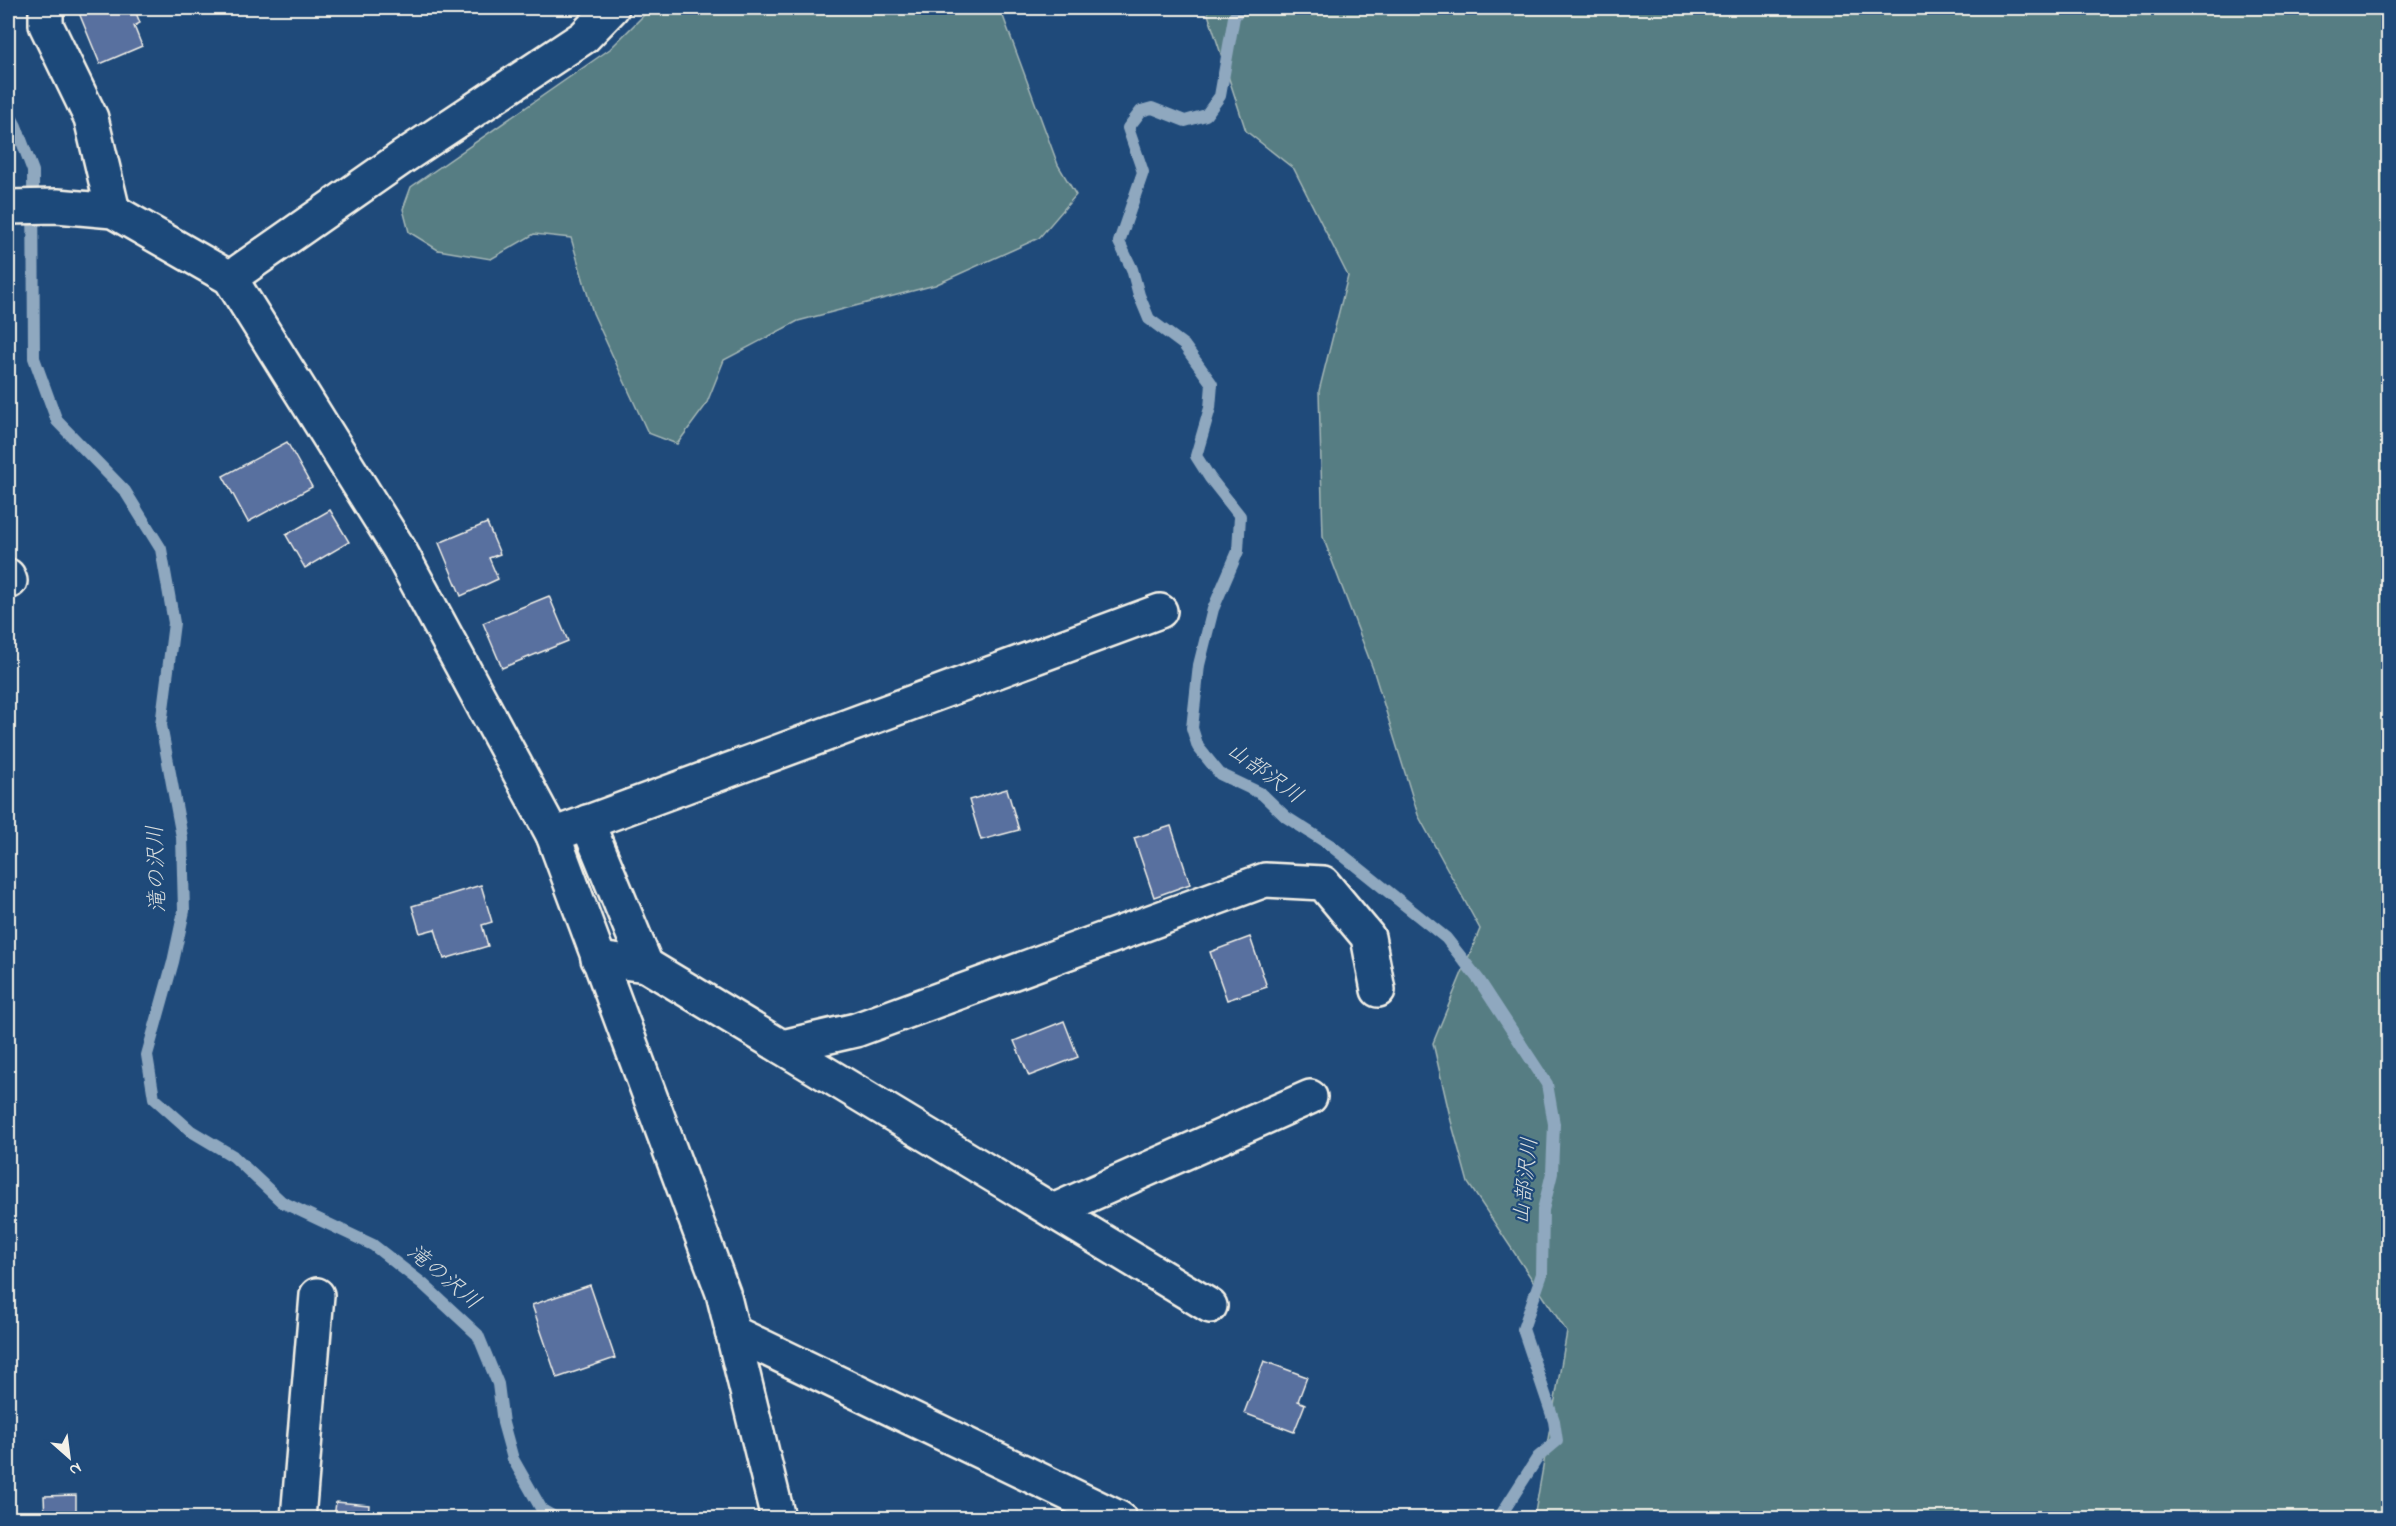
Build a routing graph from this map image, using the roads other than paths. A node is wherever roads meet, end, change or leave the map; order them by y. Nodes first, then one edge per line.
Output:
1 (46, 8) edge
2 (612, 8) edge
3 (12, 208) edge
4 (113, 210) junction
5 (230, 278) junction
6 (1160, 611) dead end
7 (587, 822) junction
8 (553, 835) junction
9 (598, 959) junction
10 (646, 965) junction
11 (1378, 990) dead end
12 (782, 1047) junction
13 (1310, 1096) dead end
14 (1053, 1211) junction
15 (316, 1295) dead end
16 (1210, 1306) dead end
17 (732, 1332) junction
18 (298, 1518) edge
19 (778, 1518) edge
20 (1119, 1518) edge

1 - 4 street
2 - 5 street
3 - 4 street
4 - 5 street
5 - 8 street
6 - 7 street
7 - 8 street
7 - 10 street
8 - 9 street
9 - 10 street
9 - 17 street
10 - 12 street
11 - 12 street
12 - 14 street
13 - 14 street
14 - 16 street
15 - 18 street
17 - 19 street
17 - 20 street

